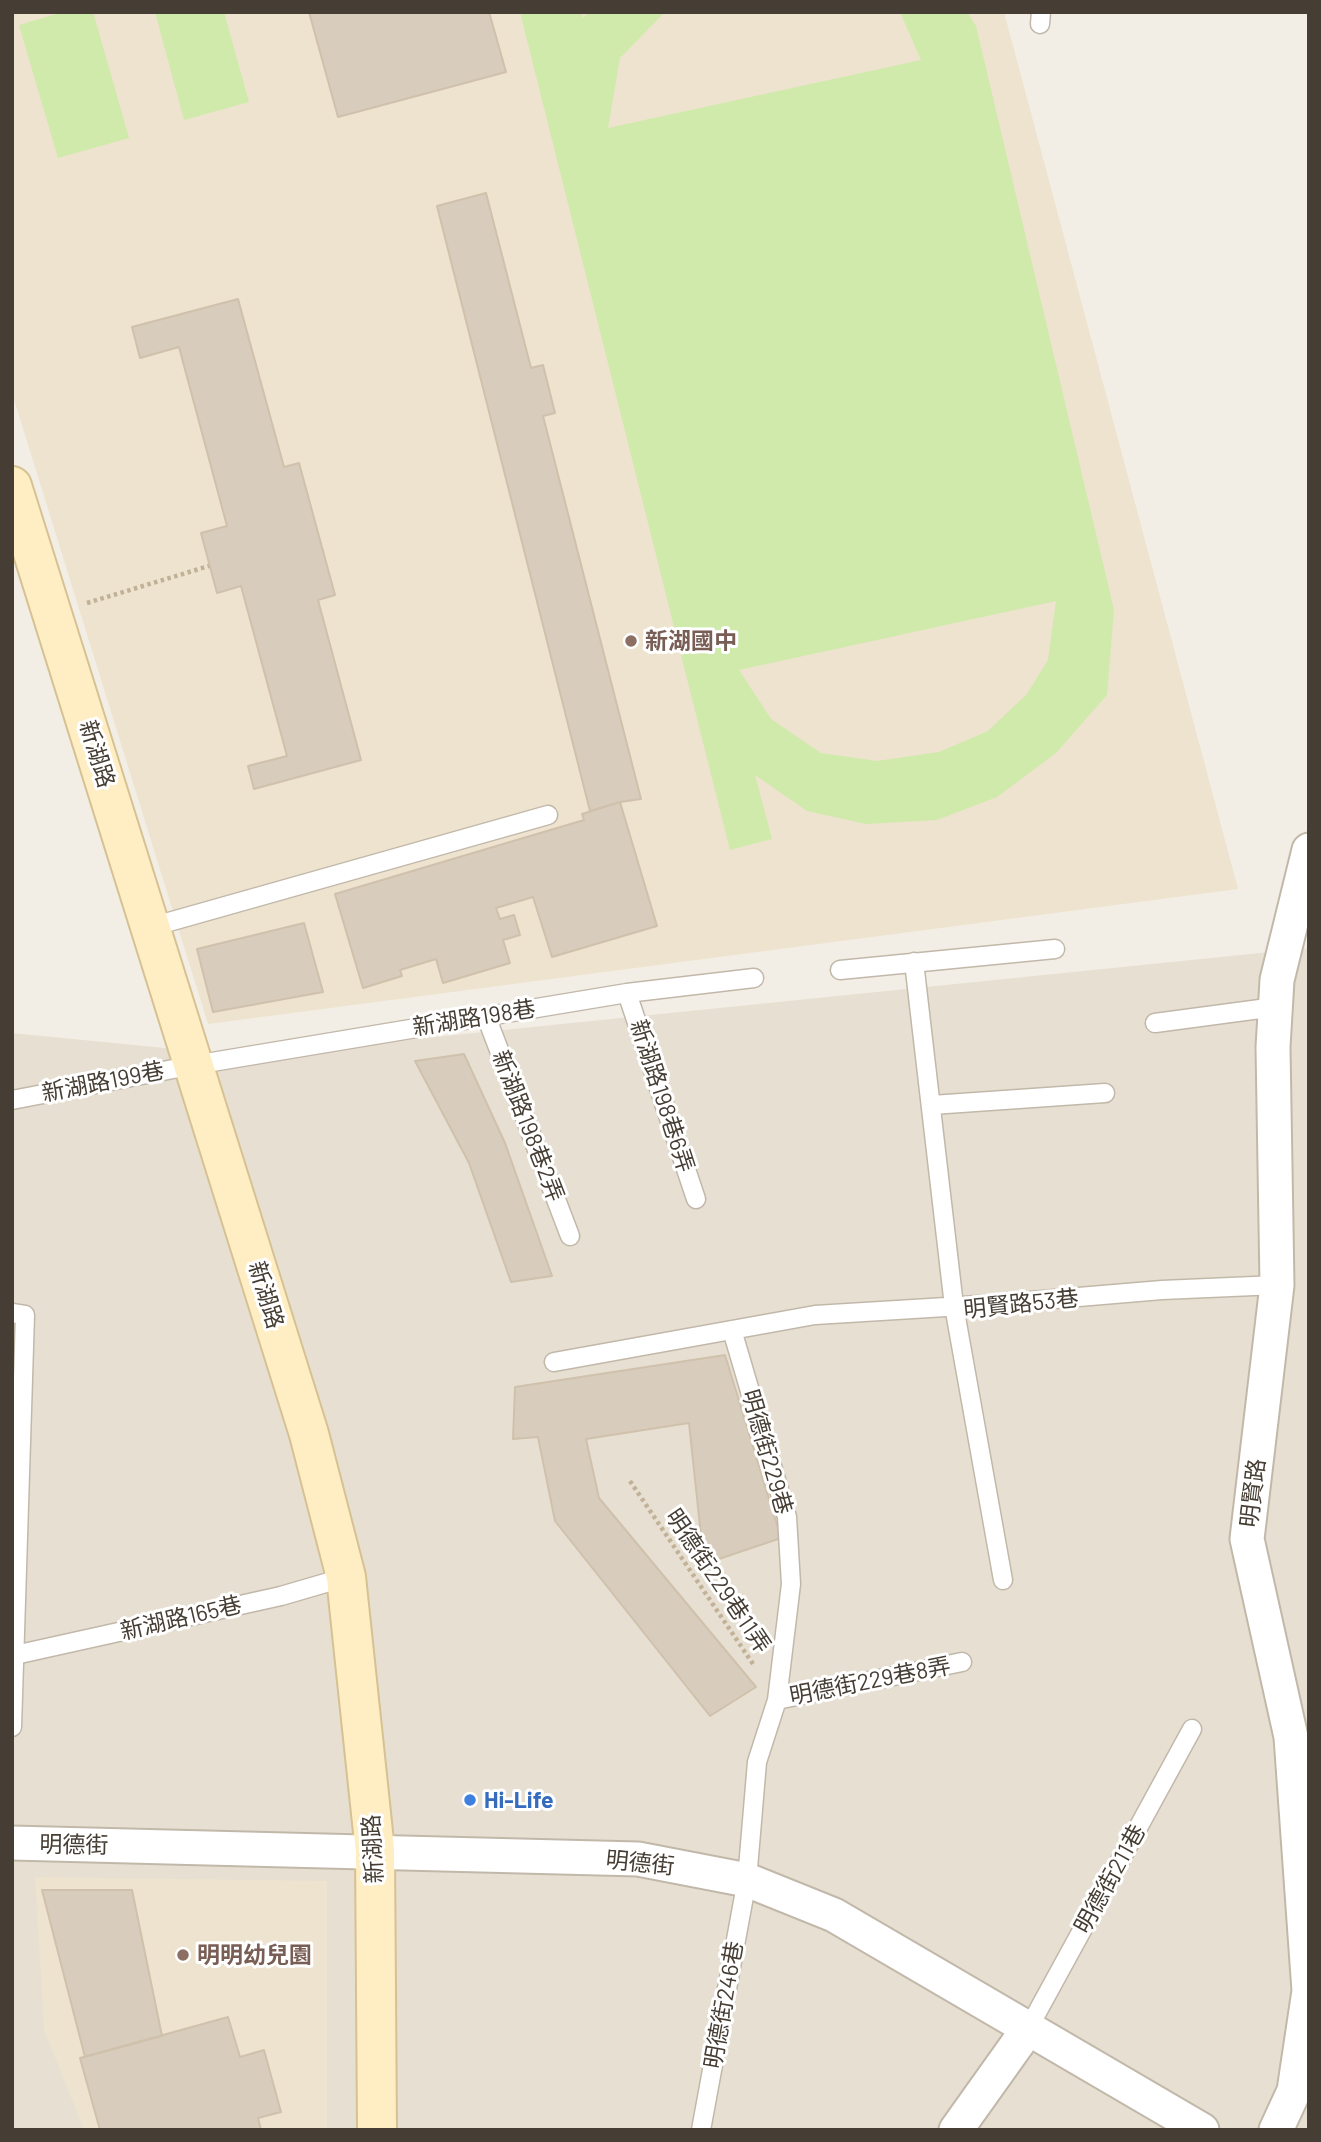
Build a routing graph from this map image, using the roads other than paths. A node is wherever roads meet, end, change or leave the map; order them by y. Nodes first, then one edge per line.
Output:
1 (12, 486) edge
2 (548, 816) dead end
3 (1309, 850) edge
4 (151, 928) junction
5 (1055, 949) dead end
6 (915, 962) junction
7 (839, 970) dead end
8 (754, 978) dead end
9 (627, 993) junction
10 (1275, 1007) junction
11 (486, 1016) junction
12 (1155, 1023) dead end
13 (194, 1065) junction
14 (1105, 1093) dead end
15 (12, 1100) edge
16 (932, 1105) junction
17 (696, 1199) dead end
18 (570, 1236) dead end
19 (1277, 1285) junction
20 (954, 1306) junction
21 (12, 1313) edge
22 (732, 1329) junction
23 (554, 1362) dead end
24 (346, 1577) junction
25 (1003, 1580) dead end
26 (15, 1656) junction
27 (962, 1662) dead end
28 (777, 1700) junction
29 (12, 1727) edge
30 (1192, 1729) dead end
31 (12, 1843) edge
32 (375, 1851) junction
33 (747, 1880) junction
34 (1027, 2029) junction
35 (377, 2130) edge
36 (701, 2130) edge
37 (956, 2130) edge
38 (1202, 2130) edge
39 (1276, 2130) edge

1 - 4 street, 新湖路
2 - 4 lane
3 - 10 street, 明賢路
4 - 13 street, 新湖路
5 - 6 lane
6 - 7 lane
6 - 16 lane
8 - 9 lane, 新湖路198巷
9 - 11 lane, 新湖路198巷
9 - 17 lane, 新湖路198巷6弄
10 - 12 lane
10 - 19 street, 明賢路
11 - 13 lane, 新湖路198巷
11 - 18 lane, 新湖路198巷2弄
13 - 15 lane, 新湖路199巷
13 - 24 street, 新湖路
14 - 16 lane
16 - 20 lane
19 - 20 lane, 明賢路53巷
19 - 39 street, 明賢路
20 - 22 lane
20 - 25 lane, 明賢路53巷
21 - 26 lane
22 - 23 lane
22 - 28 lane, 明德街229巷
24 - 26 lane, 新湖路165巷
24 - 32 street, 新湖路
26 - 29 lane
27 - 28 lane, 明德街229巷8弄
28 - 33 lane, 明德街229巷
30 - 34 lane, 明德街211巷
31 - 32 street, 明德街
32 - 33 street, 明德街
32 - 35 street, 新湖路
33 - 34 street, 明德街
33 - 36 lane, 明德街246巷
34 - 37 street
34 - 38 street, 明德街

